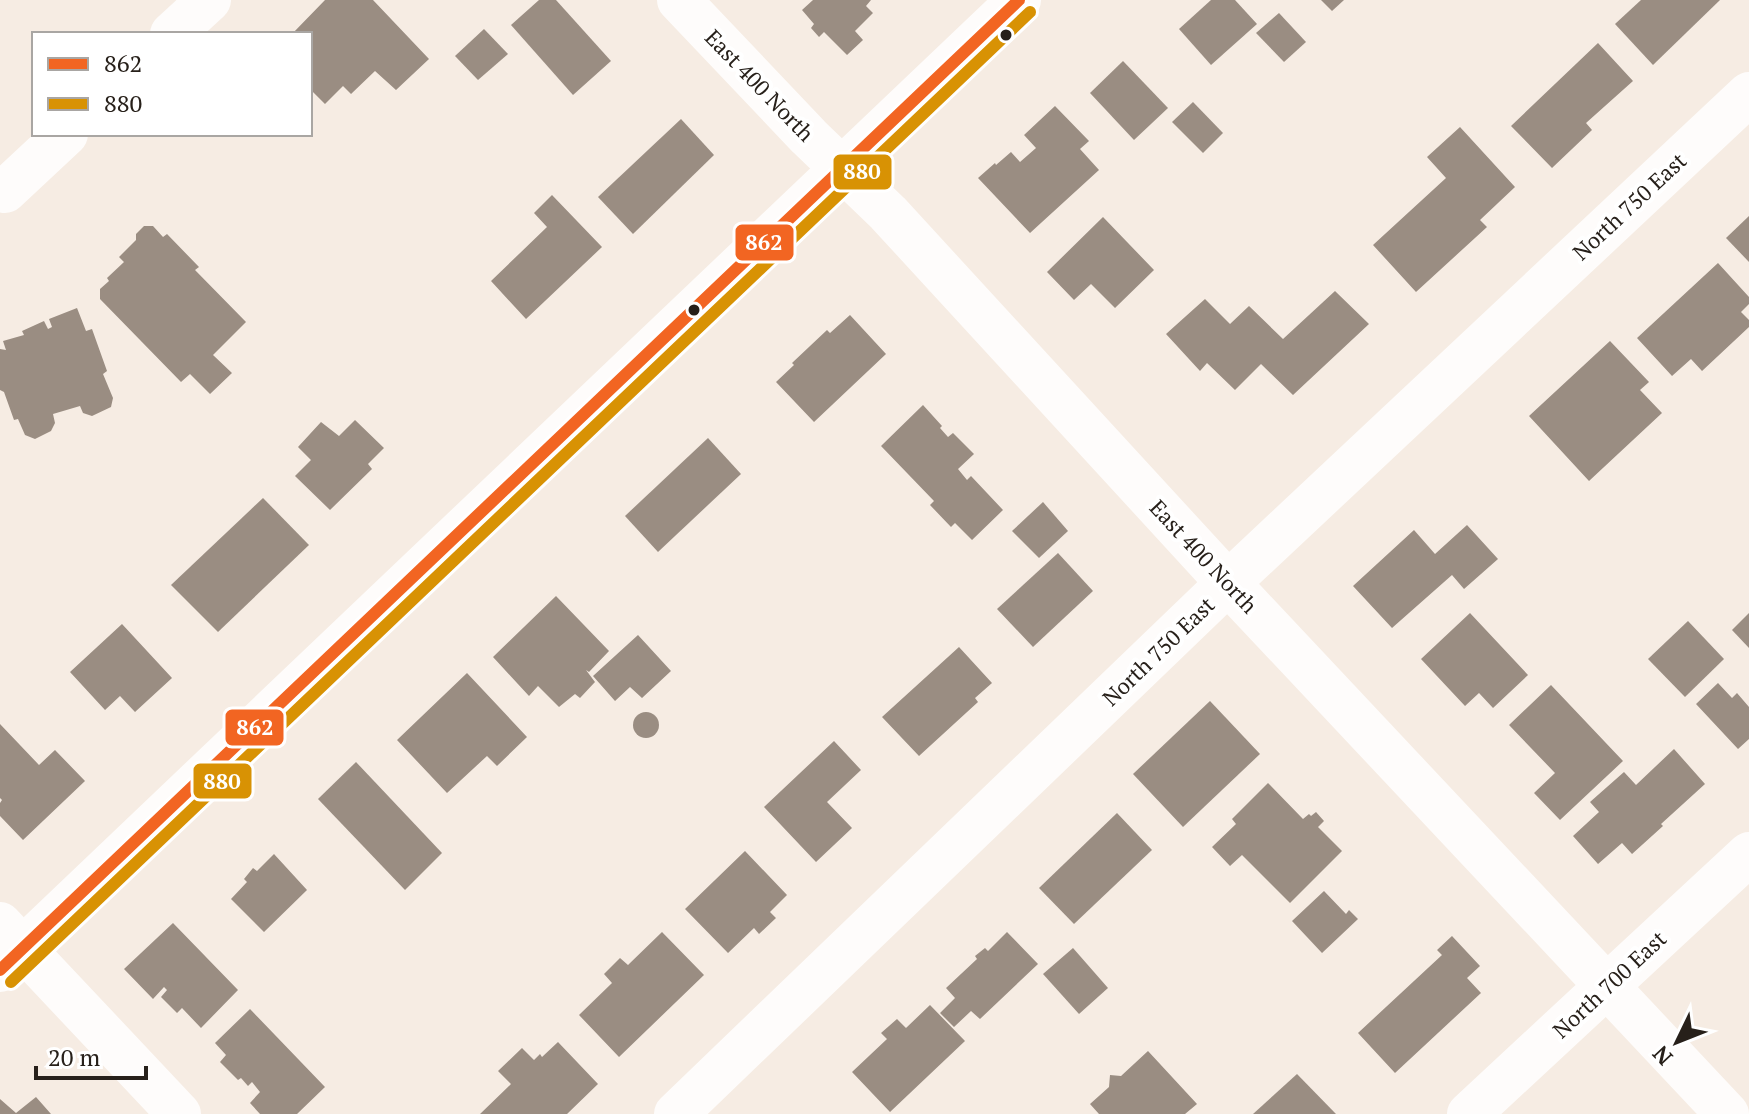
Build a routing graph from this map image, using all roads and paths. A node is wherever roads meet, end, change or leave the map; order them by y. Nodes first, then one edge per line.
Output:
1 (209, 0) edge
2 (679, 0) edge
3 (1019, 0) edge
4 (174, 32) edge
5 (1749, 94) edge
6 (64, 136) edge
7 (841, 170) junction
8 (5, 191) dead end
9 (1228, 583) junction
10 (1749, 854) edge
11 (8, 947) edge
12 (1608, 986) junction
13 (179, 1114) edge
14 (676, 1114) edge
15 (1469, 1114) edge
16 (1727, 1114) edge

1 - 4 main road
2 - 7 main road, East 400 North
3 - 7 main road
5 - 9 main road, North 750 East
6 - 8 main road
7 - 9 main road, East 400 North
7 - 11 main road
9 - 12 main road, East 400 North
9 - 14 main road, North 750 East
10 - 12 main road, North 700 East
11 - 13 main road
12 - 15 main road, North 700 East
12 - 16 main road, East 400 North

